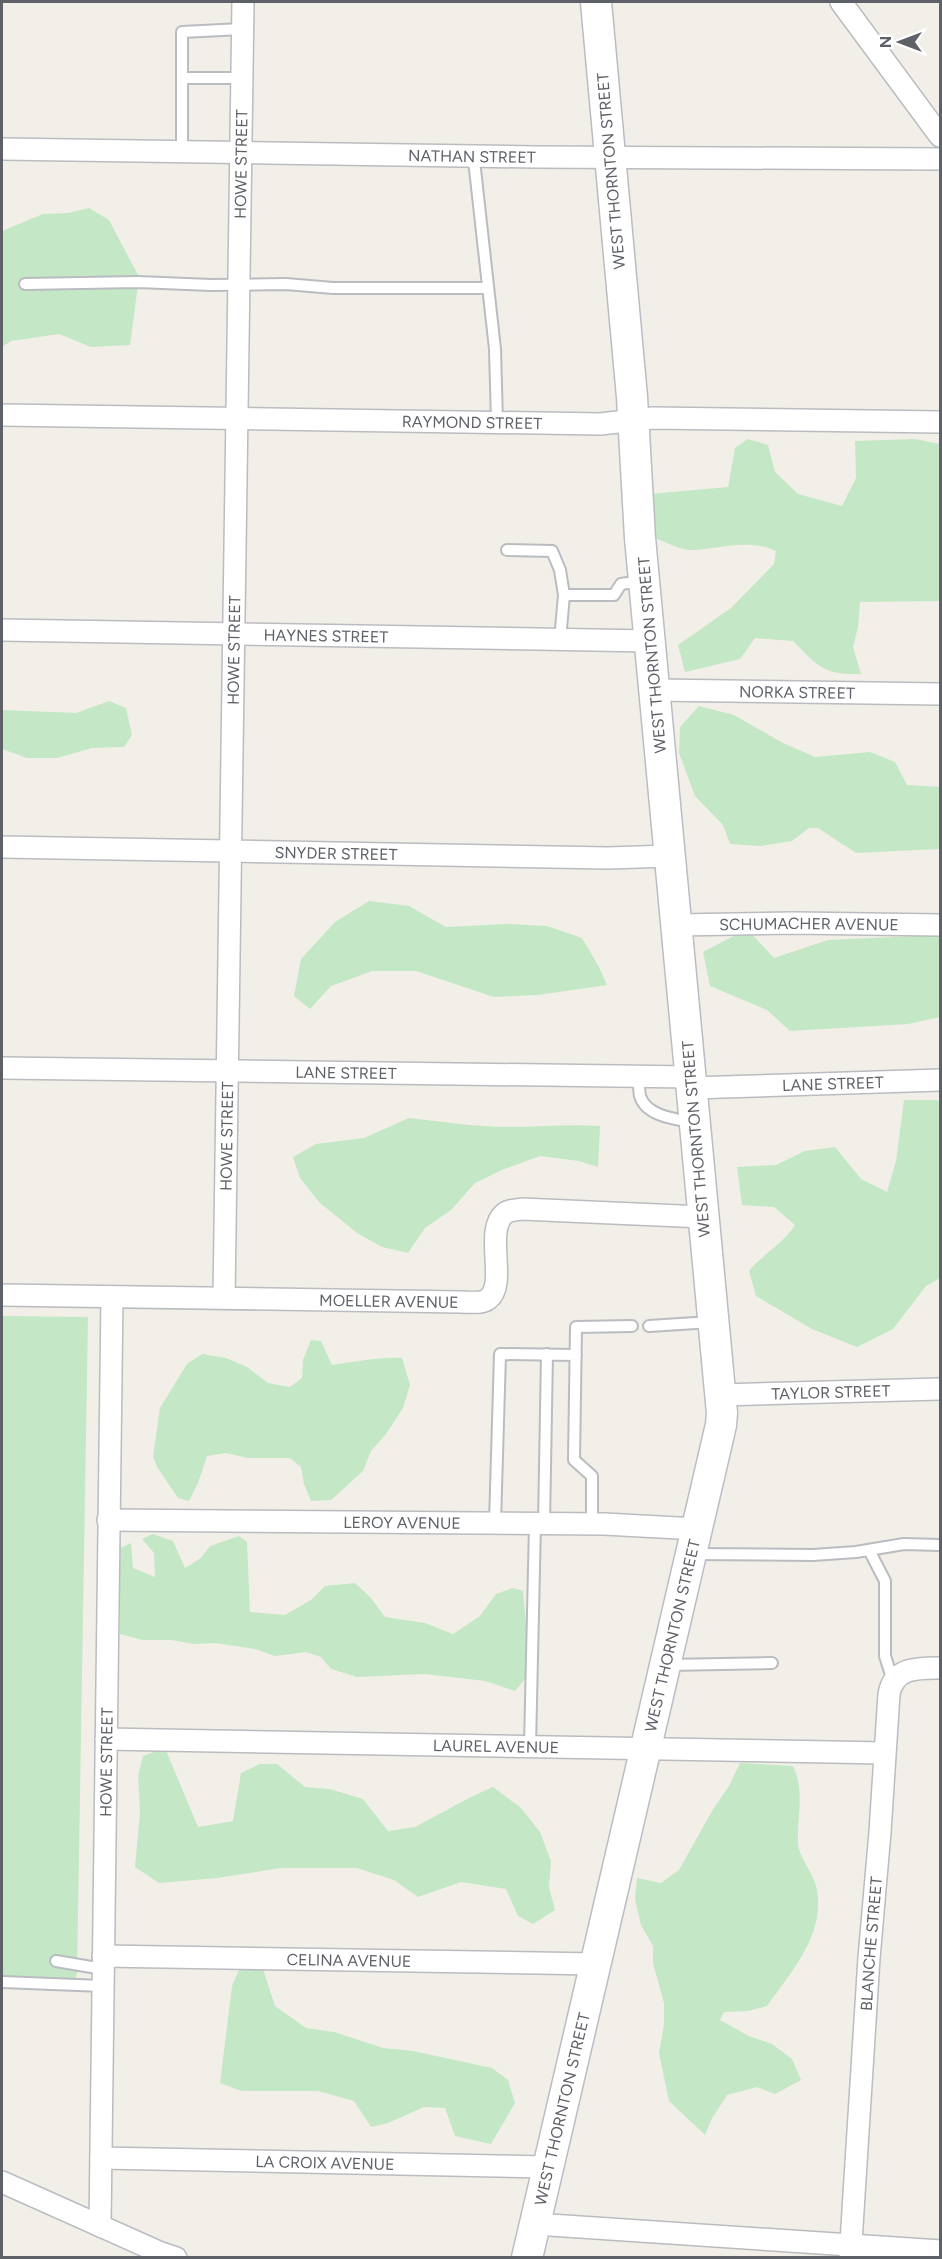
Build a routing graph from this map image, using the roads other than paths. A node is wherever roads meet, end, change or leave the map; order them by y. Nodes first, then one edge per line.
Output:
1 (243, 2) edge
2 (596, 2) edge
3 (841, 2) edge
4 (242, 29) junction
5 (182, 78) junction
6 (241, 78) junction
7 (940, 136) edge
8 (2, 149) edge
9 (182, 152) junction
10 (240, 153) junction
11 (472, 155) junction
12 (611, 156) junction
13 (940, 159) edge
14 (25, 284) dead end
15 (238, 284) junction
16 (487, 288) junction
17 (2, 415) edge
18 (236, 417) junction
19 (633, 419) junction
20 (497, 422) junction
21 (940, 422) edge
22 (507, 550) dead end
23 (645, 581) junction
24 (564, 595) junction
25 (2, 630) edge
26 (233, 635) junction
27 (560, 640) junction
28 (651, 641) junction
29 (655, 690) junction
30 (940, 694) edge
31 (2, 847) edge
32 (230, 852) junction
33 (670, 856) junction
34 (677, 925) junction
35 (940, 925) edge
36 (2, 1068) edge
37 (227, 1071) junction
38 (638, 1076) junction
39 (940, 1080) edge
40 (691, 1082) junction
41 (695, 1123) junction
42 (703, 1216) junction
43 (2, 1295) edge
44 (111, 1297) junction
45 (224, 1298) junction
46 (714, 1322) junction
47 (632, 1326) dead end
48 (649, 1326) dead end
49 (547, 1354) junction
50 (576, 1355) junction
51 (940, 1389) edge
52 (720, 1395) junction
53 (108, 1520) junction
54 (495, 1523) junction
55 (540, 1524) junction
56 (592, 1524) junction
57 (694, 1542) junction
58 (940, 1545) edge
59 (869, 1550) junction
60 (772, 1663) dead end
61 (665, 1665) junction
62 (940, 1668) edge
63 (893, 1681) junction
64 (106, 1739) junction
65 (530, 1746) junction
66 (645, 1748) junction
67 (885, 1753) junction
68 (56, 1961) dead end
69 (596, 1964) junction
70 (103, 1970) junction
71 (2, 1982) edge
72 (101, 2158) junction
73 (548, 2167) junction
74 (2, 2182) edge
75 (535, 2224) junction
76 (100, 2226) junction
77 (851, 2251) edge
78 (940, 2252) edge
79 (176, 2258) edge
80 (527, 2258) edge

1 - 4 street, HOWE STREET
2 - 12 main road, WEST THORNTON STREET
3 - 7 street
4 - 5 lane
4 - 6 street, HOWE STREET
5 - 6 lane
5 - 9 lane
6 - 10 street, HOWE STREET
8 - 9 street, NATHAN STREET
9 - 10 street, NATHAN STREET
10 - 11 street, NATHAN STREET
10 - 15 street, HOWE STREET
11 - 12 street, NATHAN STREET
11 - 16 lane
12 - 13 street, NATHAN STREET
12 - 19 main road, WEST THORNTON STREET
14 - 15 lane
15 - 16 lane
15 - 18 street, HOWE STREET
16 - 20 lane
17 - 18 street, RAYMOND STREET
18 - 20 street, RAYMOND STREET
18 - 26 street, HOWE STREET
19 - 20 street, RAYMOND STREET
19 - 21 street, RAYMOND STREET
19 - 23 main road, WEST THORNTON STREET
22 - 24 lane
23 - 24 lane
23 - 28 main road, WEST THORNTON STREET
24 - 27 lane
25 - 26 street, HAYNES STREET
26 - 27 street, HAYNES STREET
26 - 32 street, HOWE STREET
27 - 28 street, HAYNES STREET
28 - 29 main road, WEST THORNTON STREET
29 - 30 street, NORKA STREET
29 - 33 main road, WEST THORNTON STREET
31 - 32 street, SNYDER STREET
32 - 33 street, SNYDER STREET
32 - 37 street, HOWE STREET
33 - 34 main road, WEST THORNTON STREET
34 - 35 street, SCHUMACHER AVENUE
34 - 40 main road, WEST THORNTON STREET
36 - 37 street, LANE STREET
37 - 38 street, LANE STREET
37 - 45 street, HOWE STREET
38 - 40 street, LANE STREET
38 - 41 lane
39 - 40 street, LANE STREET
40 - 41 main road, WEST THORNTON STREET
41 - 42 main road, WEST THORNTON STREET
42 - 45 street, MOELLER AVENUE
42 - 46 main road, WEST THORNTON STREET
43 - 44 street, MOELLER AVENUE
44 - 45 street, MOELLER AVENUE
44 - 53 street, HOWE STREET
46 - 48 lane
46 - 52 main road, WEST THORNTON STREET
47 - 50 lane
49 - 50 lane
49 - 54 lane
49 - 55 lane
50 - 56 lane
51 - 52 street, TAYLOR STREET
52 - 57 main road, WEST THORNTON STREET
53 - 54 street, LEROY AVENUE
53 - 64 street, HOWE STREET
54 - 55 street, LEROY AVENUE
55 - 56 street, LEROY AVENUE
55 - 65 lane
56 - 57 street, LEROY AVENUE
57 - 59 lane
57 - 61 main road, WEST THORNTON STREET
58 - 59 lane
59 - 63 lane
60 - 61 lane
61 - 66 main road, WEST THORNTON STREET
62 - 63 street
63 - 67 street, BLANCHE STREET
64 - 65 street, LAUREL AVENUE
64 - 70 street, HOWE STREET
65 - 66 street, LAUREL AVENUE
66 - 67 street, LAUREL AVENUE
66 - 69 main road, WEST THORNTON STREET
67 - 77 street, BLANCHE STREET
68 - 70 lane
69 - 70 street, CELINA AVENUE
69 - 73 main road, WEST THORNTON STREET
70 - 71 lane
70 - 72 street, HOWE STREET
72 - 73 street, LA CROIX AVENUE
72 - 76 street, HOWE STREET
73 - 75 main road, WEST THORNTON STREET
74 - 76 street
75 - 77 street
75 - 80 main road, WEST THORNTON STREET
76 - 79 street
77 - 78 street

